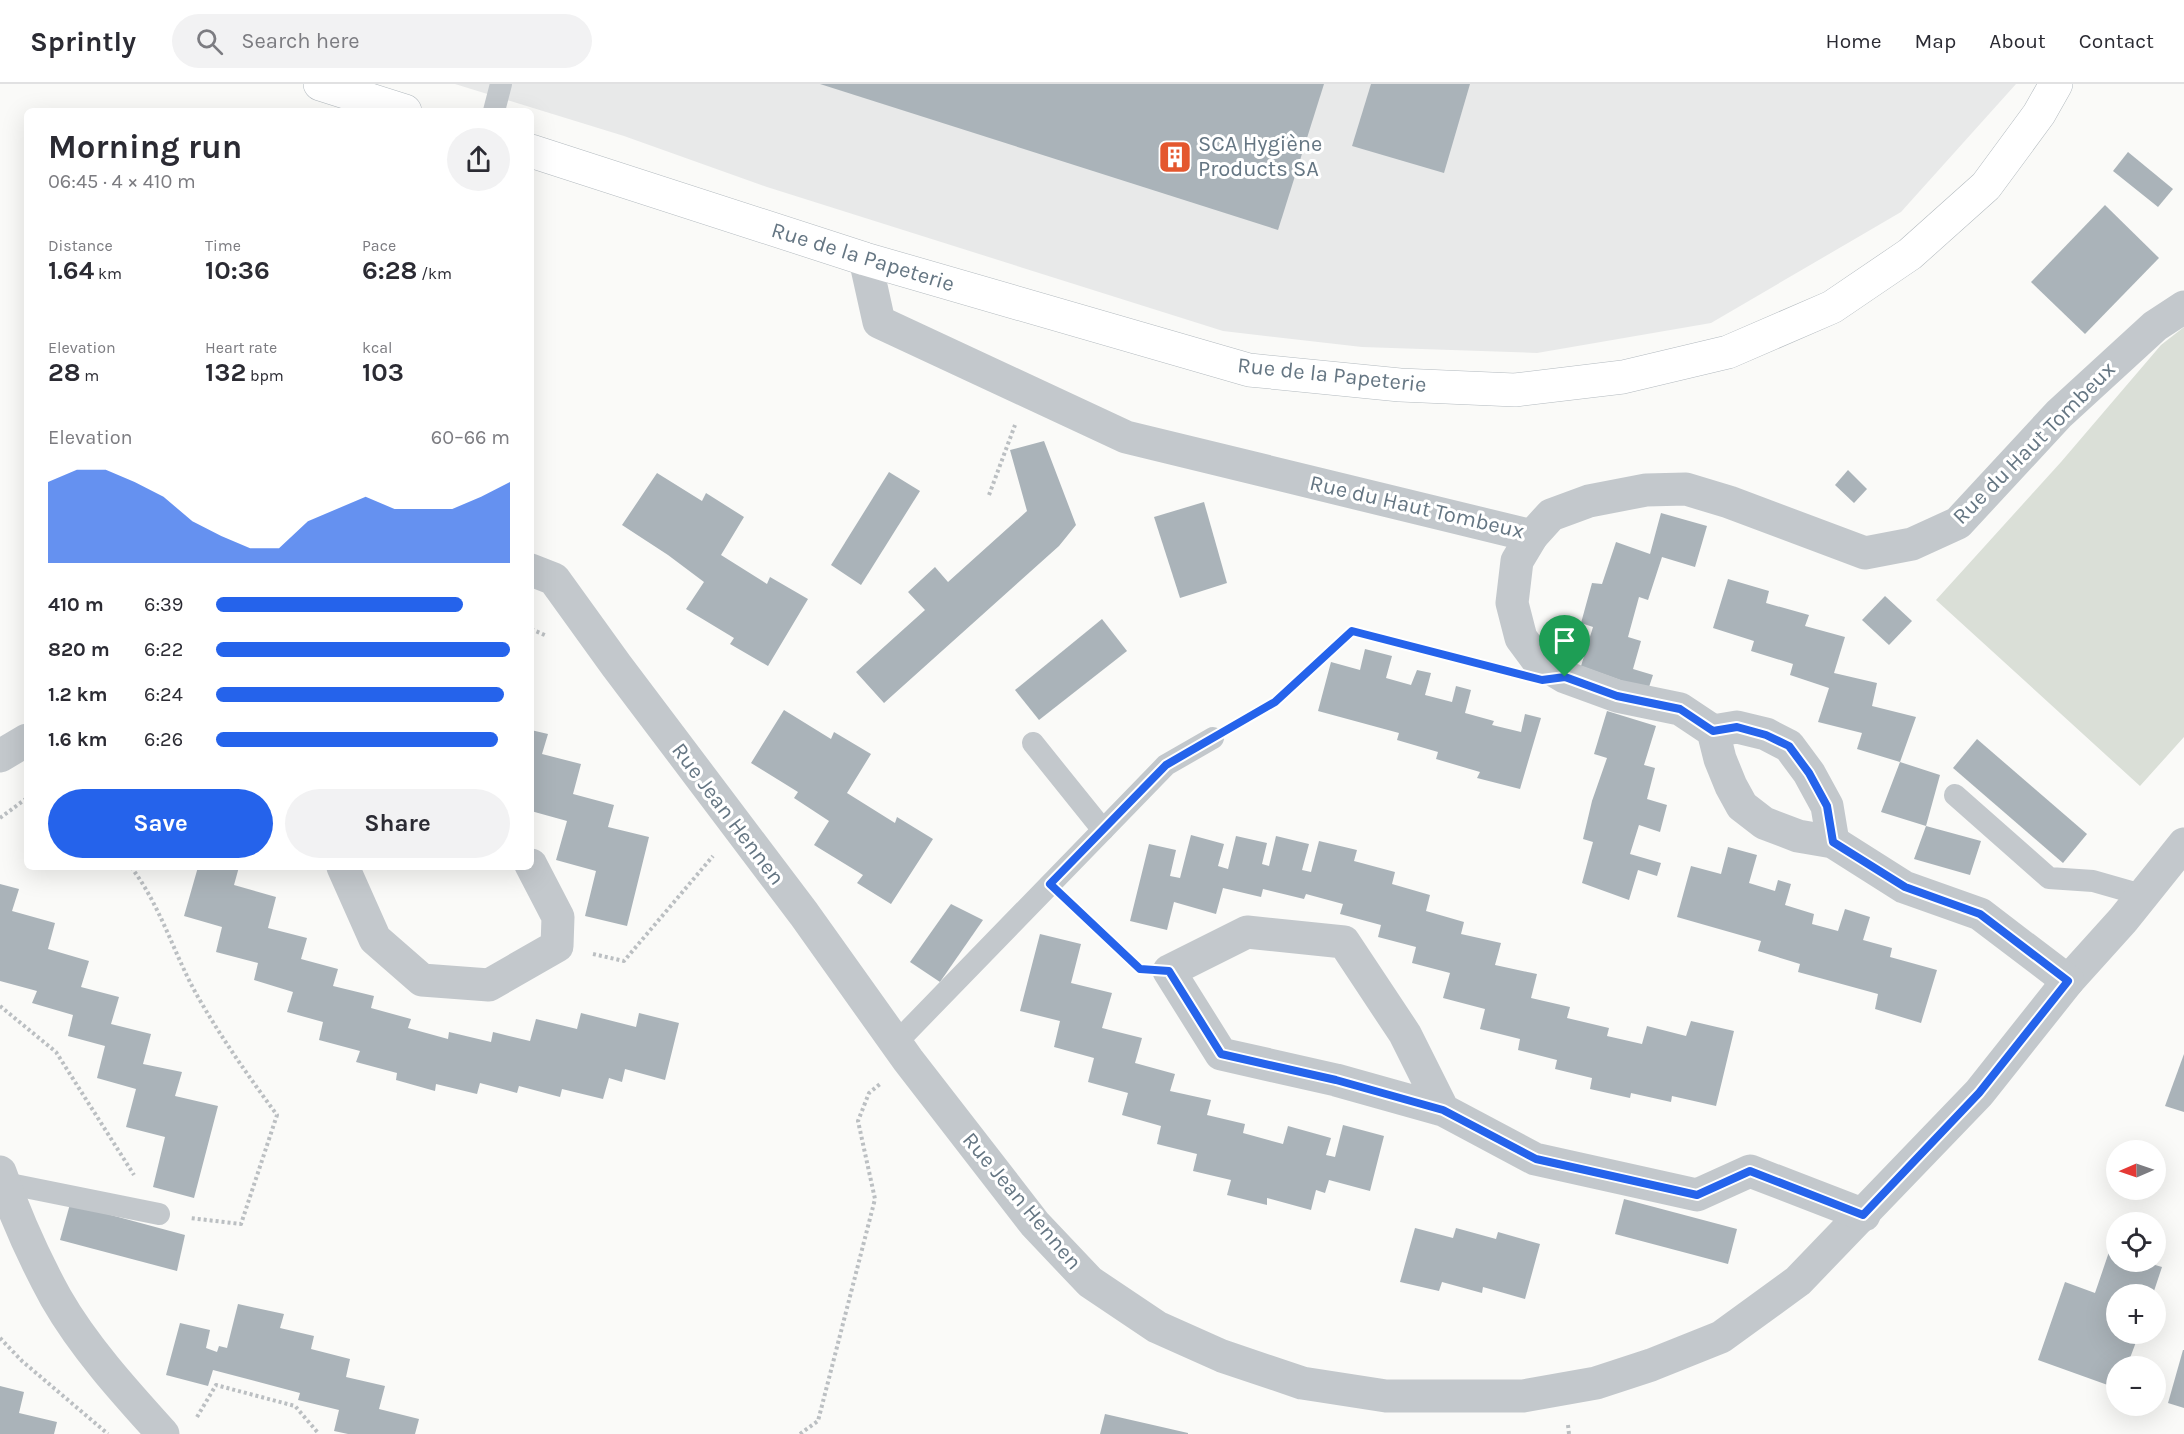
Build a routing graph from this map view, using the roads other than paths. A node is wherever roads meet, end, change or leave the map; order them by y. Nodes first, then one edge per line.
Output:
1 (320, 84) edge
2 (501, 84) edge
3 (2056, 84) edge
4 (396, 108) edge
5 (495, 108) edge
6 (534, 153) edge
7 (865, 259) junction
8 (2184, 307) edge
9 (1532, 536) junction
10 (534, 571) edge
11 (1713, 731) junction
12 (1213, 738) road end
13 (24, 742) edge
14 (1033, 743) dead end
15 (0, 756) edge
16 (1955, 795) dead end
17 (1103, 830) junction
18 (1833, 842) junction
19 (2184, 844) edge
20 (345, 870) edge
21 (534, 870) edge
22 (2142, 895) junction
23 (2068, 981) junction
24 (902, 1051) junction
25 (1443, 1110) junction
26 (2, 1178) edge
27 (159, 1214) road end
28 (1863, 1215) junction
29 (163, 1434) edge

1 - 4 main road
2 - 5 lane
3 - 7 main road, Rue de la Papeterie
6 - 7 main road, Rue de la Papeterie
7 - 9 street, Rue du Haut Tombeux
8 - 9 street, Rue du Haut Tombeux
9 - 11 street
10 - 24 street, Rue Jean Hennen
11 - 18 street
11 - 18 street
12 - 17 lane
13 - 15 street
14 - 17 lane
16 - 22 lane
17 - 24 lane
18 - 23 street
19 - 22 street, Rue Jean Hennen
20 - 21 street
22 - 23 street, Rue Jean Hennen
23 - 28 street, Rue Jean Hennen
24 - 28 street, Rue Jean Hennen
25 - 25 street
25 - 28 street
26 - 27 lane
26 - 29 street

